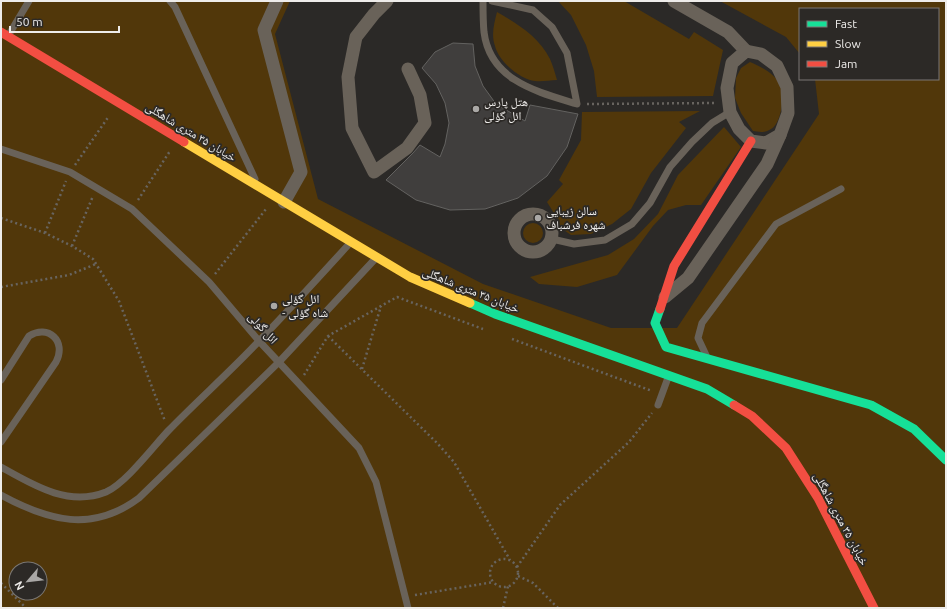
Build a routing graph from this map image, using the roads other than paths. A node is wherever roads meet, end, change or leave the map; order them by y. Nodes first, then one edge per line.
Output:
1 (29, 1) edge
2 (170, 1) edge
3 (277, 1) edge
4 (387, 1) edge
5 (483, 1) edge
6 (492, 1) edge
7 (674, 1) edge
8 (5, 34) edge
9 (746, 51) junction
10 (408, 69) dead end
11 (729, 108) junction
12 (780, 135) junction
13 (751, 141) junction
14 (1, 149) edge
15 (259, 187) junction
16 (841, 189) dead end
17 (280, 199) junction
18 (552, 239) dead end
19 (351, 242) junction
20 (377, 257) junction
21 (662, 300) junction
22 (259, 341) junction
23 (708, 358) junction
24 (279, 362) junction
25 (669, 375) junction
26 (1, 380) edge
27 (658, 405) road end
28 (1, 442) edge
29 (946, 460) edge
30 (1, 467) edge
31 (1, 495) edge
32 (408, 608) edge
33 (874, 608) edge

1 - 8 lane
2 - 15 lane
3 - 17 street
4 - 10 street
5 - 6 lane
7 - 9 street
8 - 15 street, خیابان ۳۵ متری شاهگلی
9 - 11 street
9 - 12 street
11 - 13 street
11 - 18 lane
12 - 13 street
12 - 21 street
13 - 21 street
14 - 22 lane, ائل گولی
15 - 17 street, خیابان ۳۵ متری شاهگلی
16 - 23 lane
17 - 19 street, خیابان ۳۵ متری شاهگلی
19 - 20 street, خیابان ۳۵ متری شاهگلی
19 - 22 lane
20 - 24 lane
20 - 25 street, خیابان ۳۵ متری شاهگلی
21 - 23 street
22 - 24 lane, ائل گولی
22 - 30 lane
23 - 29 street
24 - 31 lane
24 - 32 lane, ائل گولی
25 - 27 lane
25 - 33 street, خیابان ۳۵ متری شاهگلی
26 - 28 lane

